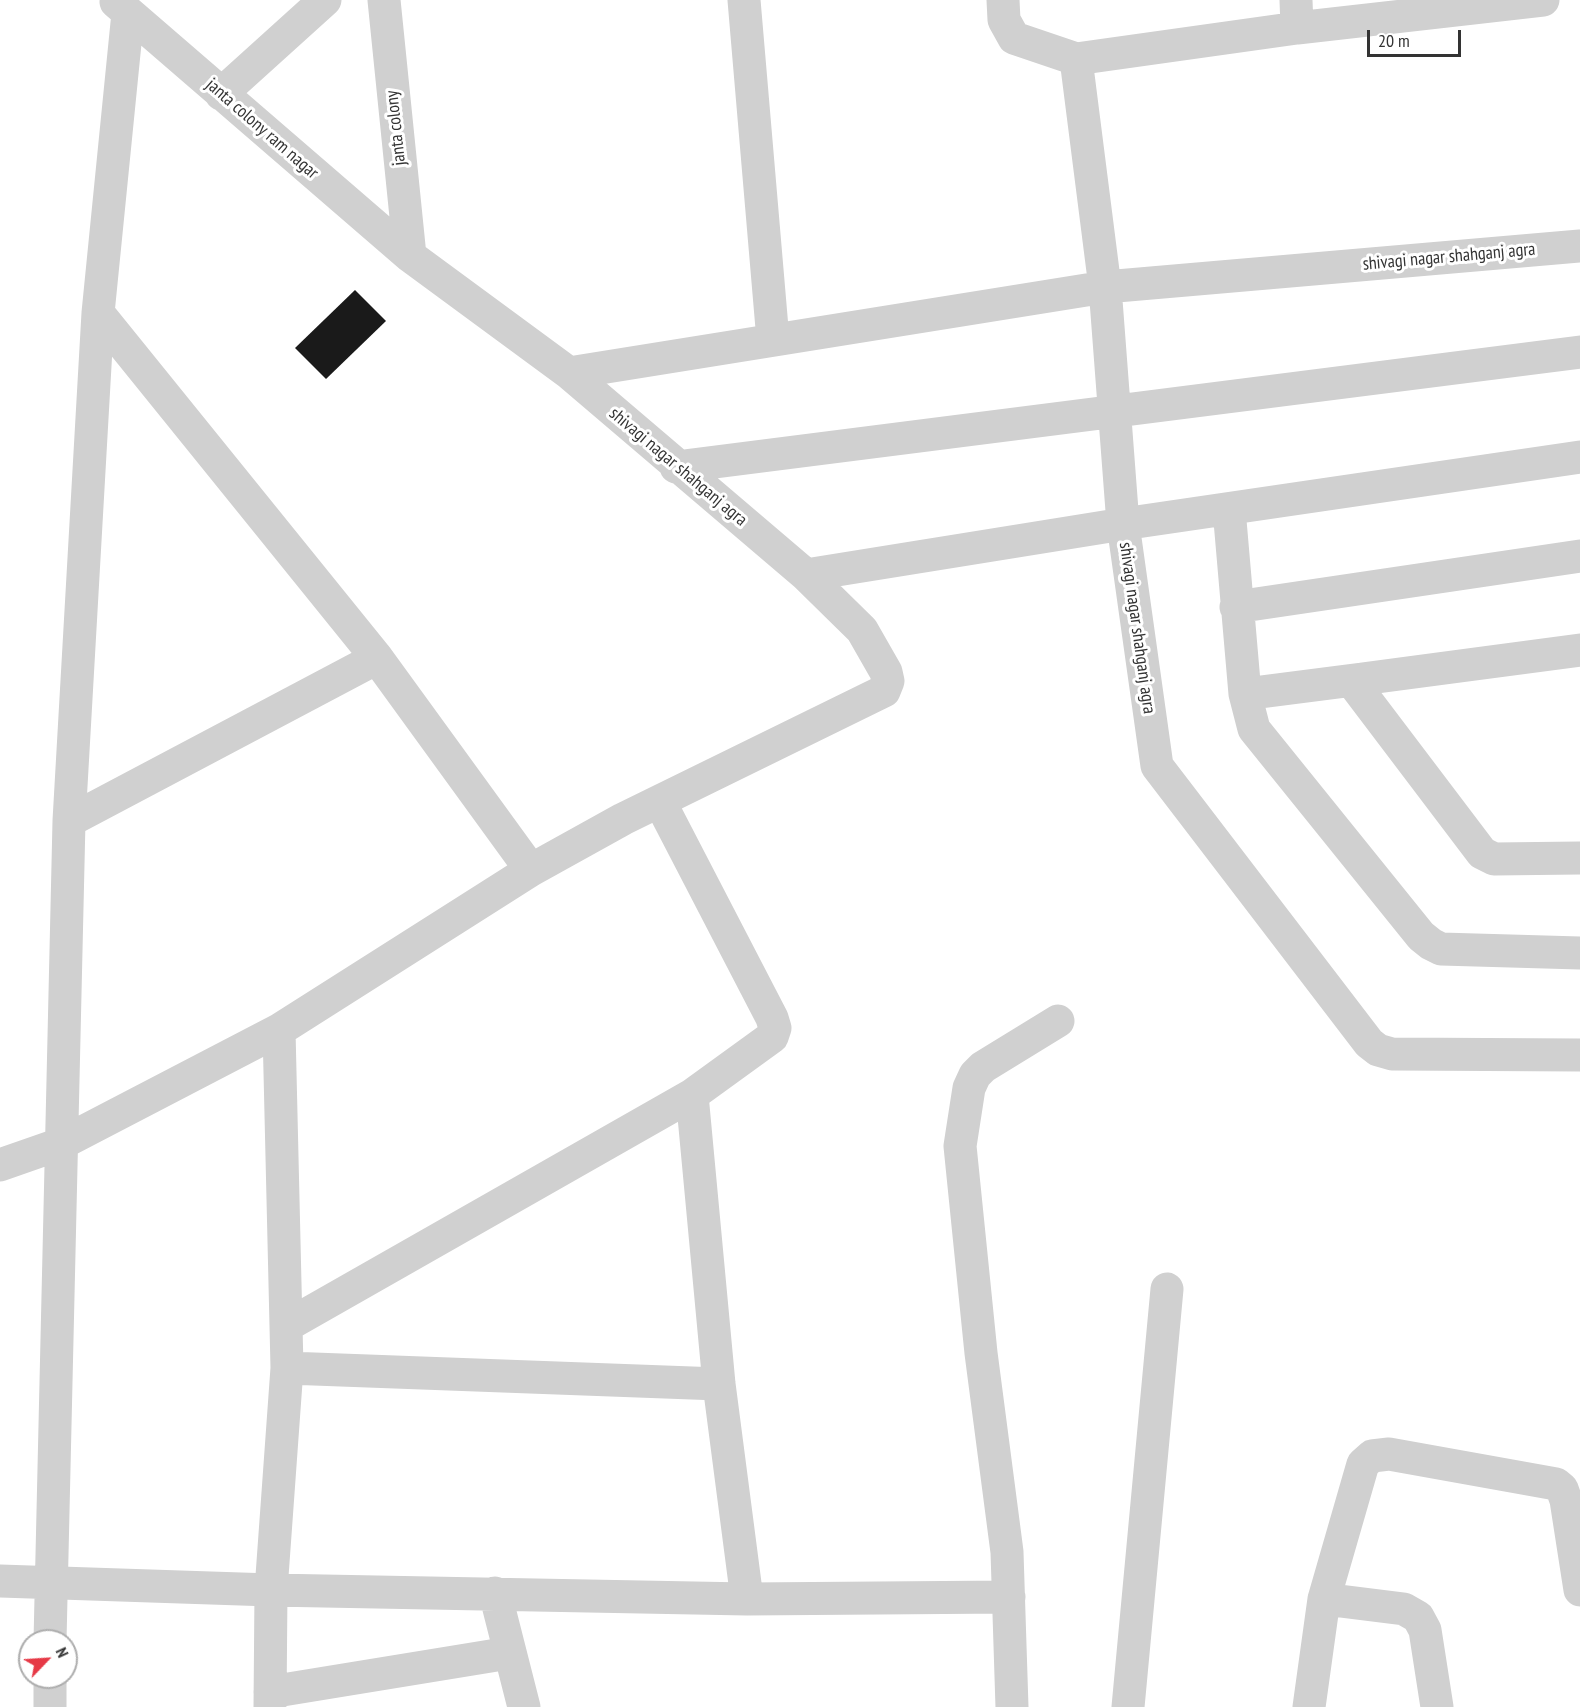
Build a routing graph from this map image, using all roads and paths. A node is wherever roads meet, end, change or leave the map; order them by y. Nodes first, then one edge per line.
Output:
1 (325, 0) edge
2 (384, 0) edge
3 (744, 0) edge
4 (1003, 0) edge
5 (1543, 0) edge
6 (121, 7) edge
7 (1297, 14) edge
8 (1076, 58) junction
9 (221, 94) junction
10 (1580, 246) edge
11 (410, 256) junction
12 (1105, 287) junction
13 (98, 313) junction
14 (773, 340) junction
15 (1580, 352) edge
16 (569, 373) junction
17 (1114, 410) junction
18 (1580, 457) edge
19 (676, 467) junction
20 (1229, 509) junction
21 (1123, 524) junction
22 (1580, 556) edge
23 (806, 575) junction
24 (1236, 608) junction
25 (1580, 650) edge
26 (377, 658) junction
27 (1362, 679) junction
28 (1245, 694) junction
29 (660, 802) junction
30 (69, 821) junction
31 (1580, 858) edge
32 (531, 870) junction
33 (1580, 953) edge
34 (1058, 1021) dead end
35 (279, 1030) junction
36 (1580, 1054) edge
37 (692, 1095) junction
38 (60, 1144) junction
39 (0, 1165) edge
40 (1167, 1289) dead end
41 (286, 1326) junction
42 (287, 1368) junction
43 (719, 1384) junction
44 (0, 1581) edge
45 (50, 1581) junction
46 (271, 1590) junction
47 (1580, 1590) edge
48 (495, 1593) junction
49 (1009, 1597) junction
50 (747, 1599) junction
51 (1324, 1599) junction
52 (50, 1629) edge
53 (509, 1653) junction
54 (50, 1689) edge
55 (270, 1700) edge
56 (50, 1707) edge
57 (524, 1707) edge
58 (1012, 1707) edge
59 (1128, 1707) edge
60 (1309, 1707) edge
61 (1437, 1707) edge

1 - 9 street
2 - 11 street, janta colony
3 - 14 street
4 - 8 street
5 - 7 street
6 - 9 street, janta colony ram nagar
6 - 13 street
7 - 8 street
8 - 12 street
9 - 11 street, janta colony ram nagar
10 - 12 street, shivagi nagar shahganj agra
11 - 16 street, shivagi nagar shahganj agra
12 - 14 street, shivagi nagar shahganj agra
12 - 17 street
13 - 26 street
13 - 30 street
14 - 16 street, shivagi nagar shahganj agra
15 - 17 street
16 - 19 street, shivagi nagar shahganj agra
17 - 19 street
17 - 21 street
18 - 20 street
19 - 23 street, shivagi nagar shahganj agra
20 - 21 street
20 - 24 street
21 - 23 street, shivagi nagar shahganj agra
21 - 36 street, shivagi nagar shahganj agra
22 - 24 street
23 - 29 street
24 - 28 street
25 - 27 street
26 - 30 street
26 - 32 street
27 - 28 street
27 - 31 street
28 - 33 street
29 - 32 street
29 - 37 street
30 - 38 street
32 - 35 street
34 - 49 street
35 - 38 street
35 - 41 street
37 - 41 street
37 - 43 street
38 - 39 street
38 - 45 street
40 - 59 street
41 - 42 street
42 - 43 street
42 - 46 street
43 - 50 street
44 - 45 street
45 - 46 street
45 - 52 street
46 - 48 street
46 - 55 street
47 - 51 street
48 - 50 street
48 - 53 street
49 - 50 street
49 - 58 street
51 - 60 street
51 - 61 street
53 - 55 street
53 - 57 street
54 - 56 street

